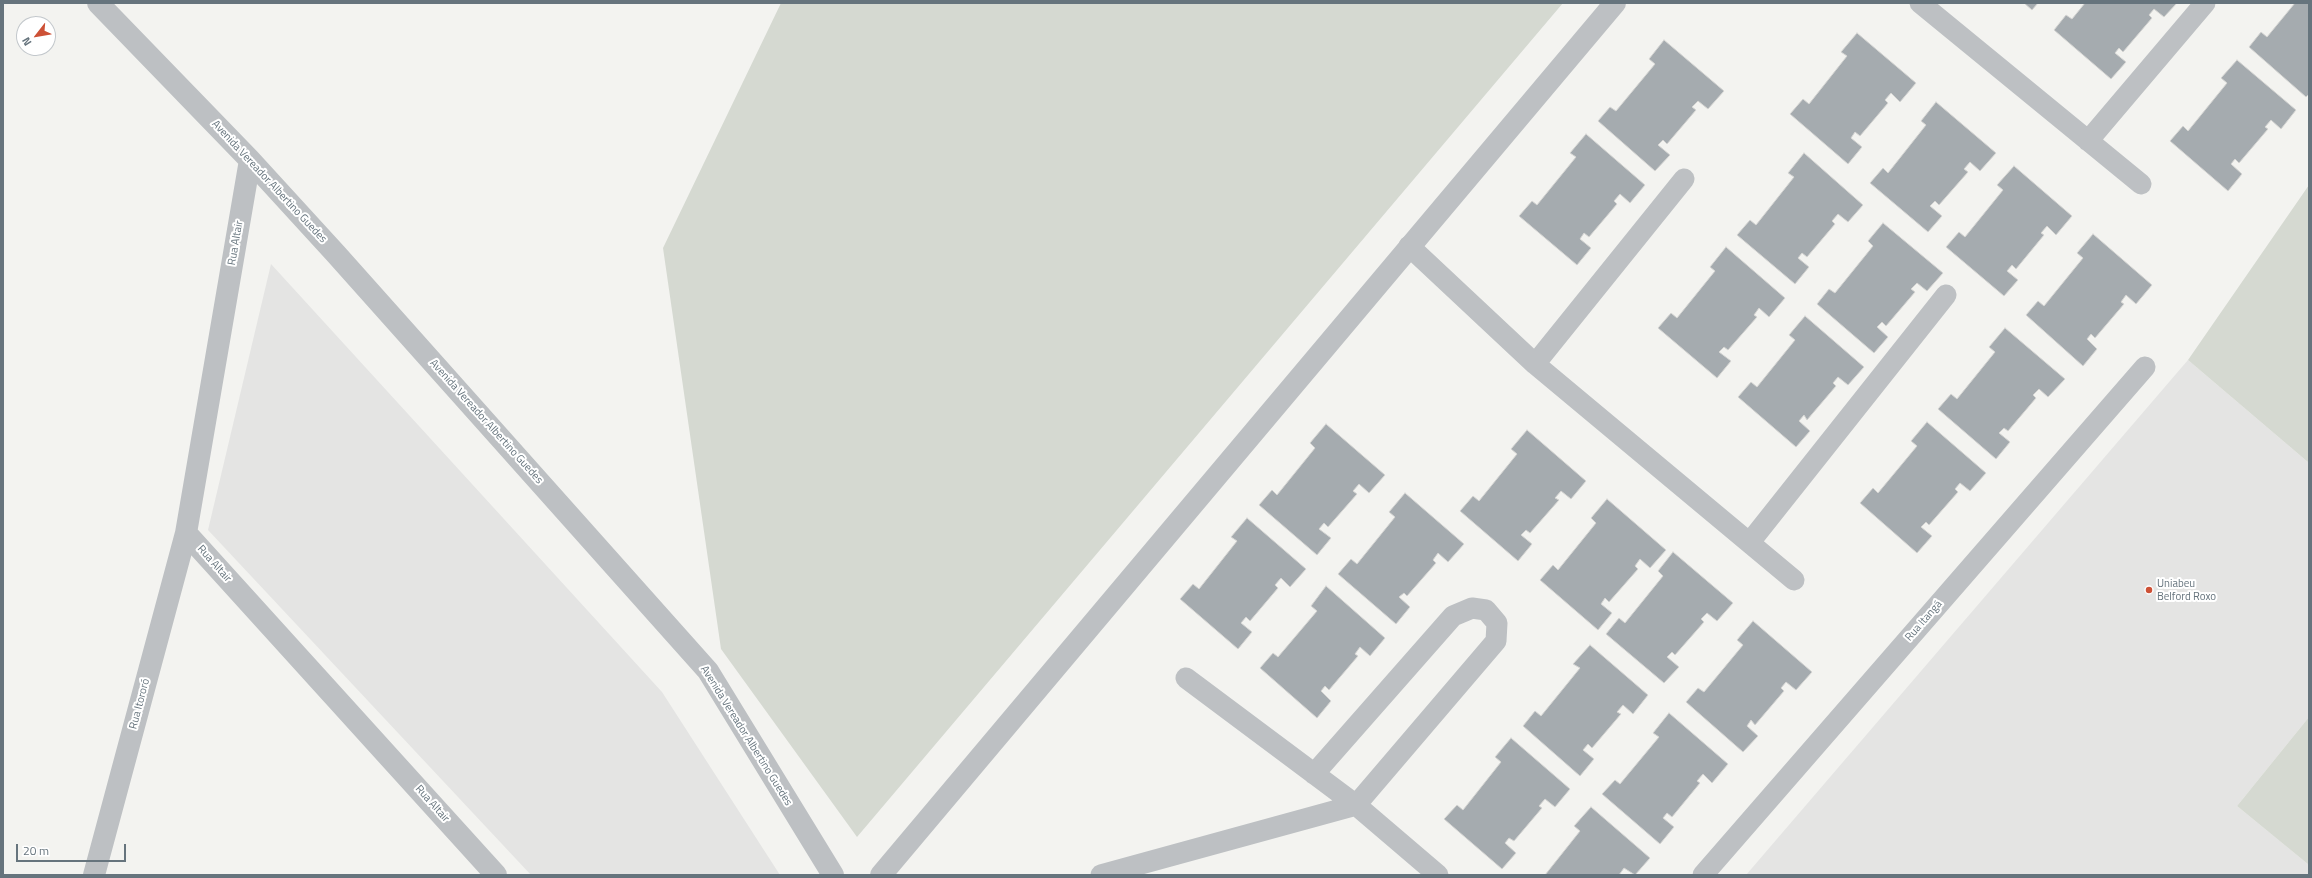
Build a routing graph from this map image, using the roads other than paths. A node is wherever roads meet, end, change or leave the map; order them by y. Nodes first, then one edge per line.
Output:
1 (98, 3) edge
2 (1615, 3) edge
3 (1920, 3) edge
4 (2205, 3) edge
5 (2088, 141) junction
6 (250, 160) junction
7 (1684, 179) dead end
8 (2141, 184) dead end
9 (1409, 246) junction
10 (1946, 295) dead end
11 (1535, 364) junction
12 (2145, 367) dead end
13 (186, 533) junction
14 (1750, 542) junction
15 (1794, 580) dead end
16 (1186, 678) dead end
17 (1314, 774) junction
18 (1356, 805) junction
19 (94, 875) edge
20 (496, 875) edge
21 (833, 875) edge
22 (882, 875) edge
23 (1100, 875) edge
24 (1438, 875) edge
25 (1703, 875) edge

1 - 6 street, Avenida Vereador Albertino Guedes
2 - 9 street
3 - 5 lane
4 - 5 lane
5 - 8 lane
6 - 13 street, Rua Altair
6 - 21 street, Avenida Vereador Albertino Guedes
7 - 11 lane
9 - 11 lane
9 - 22 street
10 - 14 lane
11 - 14 lane
12 - 25 lane, Rua Itangá
13 - 19 street, Rua Itororó
13 - 20 street, Rua Altair
14 - 15 lane
16 - 17 lane
17 - 18 lane
17 - 18 lane
18 - 23 lane
18 - 24 lane

